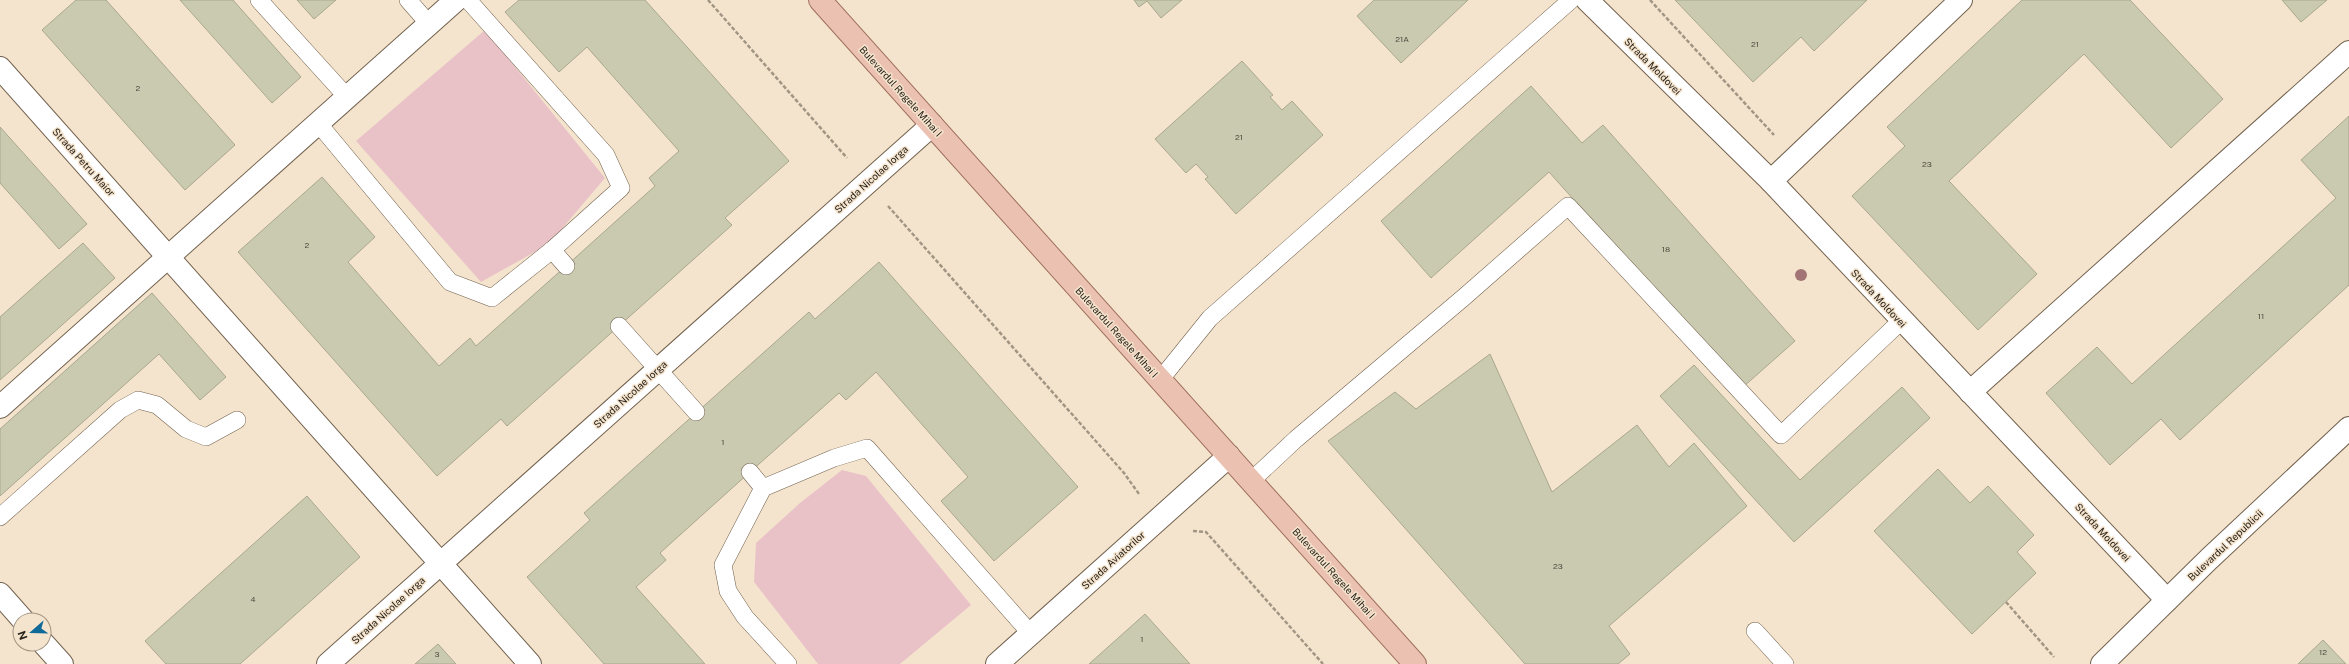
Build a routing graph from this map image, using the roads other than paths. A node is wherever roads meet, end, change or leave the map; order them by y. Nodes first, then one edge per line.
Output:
1 (259, 0) edge
2 (408, 0) edge
3 (456, 0) edge
4 (468, 0) edge
5 (820, 0) edge
6 (1571, 0) edge
7 (1587, 0) edge
8 (1961, 0) edge
9 (429, 24) junction
10 (2349, 52) edge
11 (0, 68) edge
12 (347, 97) junction
13 (318, 123) junction
14 (932, 125) junction
15 (1771, 181) junction
16 (552, 250) junction
17 (168, 257) junction
18 (566, 266) dead end
19 (1901, 321) junction
20 (619, 326) dead end
21 (658, 369) junction
22 (1160, 380) junction
23 (1970, 392) junction
24 (0, 407) edge
25 (696, 412) dead end
26 (237, 420) dead end
27 (2349, 428) edge
28 (1229, 456) junction
29 (750, 472) dead end
30 (1252, 481) junction
31 (764, 488) junction
32 (0, 516) edge
33 (441, 563) junction
34 (0, 594) edge
35 (2167, 600) junction
36 (16, 612) edge
37 (1755, 631) dead end
38 (1031, 634) junction
39 (51, 652) edge
40 (62, 664) edge
41 (328, 664) edge
42 (530, 664) edge
43 (788, 664) edge
44 (997, 664) edge
45 (1415, 664) edge
46 (1785, 664) edge
47 (2102, 664) edge

1 - 12 lane
2 - 9 lane
3 - 9 street
4 - 16 lane
5 - 14 main road, Bulevardul Regele Mihai I
6 - 22 lane
7 - 15 street, Strada Moldovei
8 - 15 street
9 - 12 street
10 - 23 street
11 - 17 street, Strada Petru Maior
12 - 13 street
13 - 16 lane
13 - 17 street
14 - 21 street, Strada Nicolae Iorga
14 - 22 main road, Bulevardul Regele Mihai I
15 - 19 street, Strada Moldovei
16 - 18 lane
17 - 24 street
17 - 33 street, Strada Petru Maior
19 - 23 street, Strada Moldovei
19 - 30 lane
20 - 21 lane
21 - 25 lane
21 - 33 street, Strada Nicolae Iorga
22 - 28 main road, Bulevardul Regele Mihai I
23 - 35 street, Strada Moldovei
26 - 32 lane
27 - 35 street, Bulevardul Republicii
28 - 30 main road, Bulevardul Regele Mihai I
28 - 38 street, Strada Aviatorilor
29 - 31 lane
30 - 45 main road, Bulevardul Regele Mihai I
31 - 38 lane
31 - 43 lane
33 - 41 street, Strada Nicolae Iorga
33 - 42 street, Strada Petru Maior
34 - 36 street
35 - 47 street, Bulevardul Republicii
37 - 46 lane
38 - 44 street, Strada Aviatorilor
39 - 40 street

